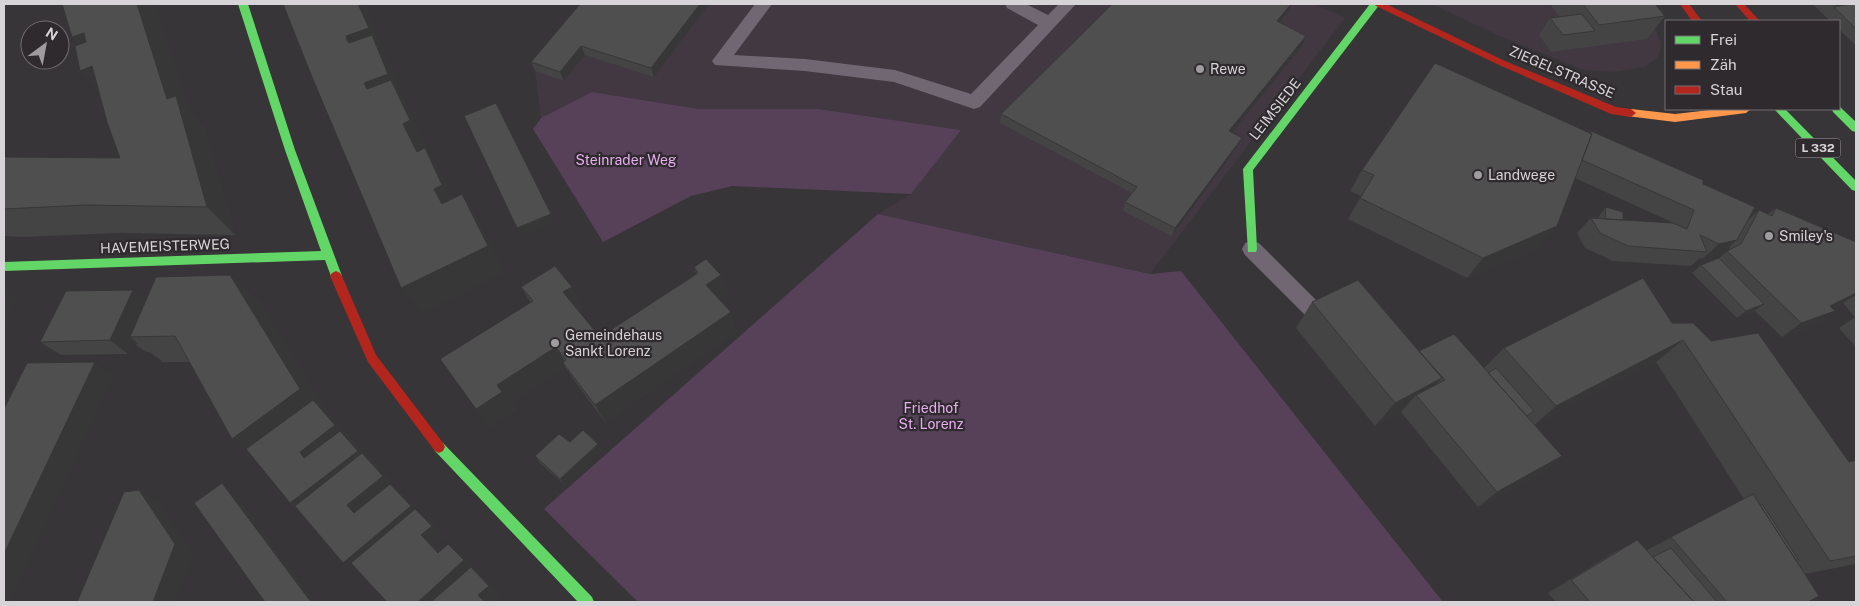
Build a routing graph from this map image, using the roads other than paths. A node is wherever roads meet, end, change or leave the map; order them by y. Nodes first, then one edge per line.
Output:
1 (243, 4) edge
2 (764, 4) edge
3 (1013, 4) edge
4 (1068, 4) edge
5 (1375, 4) edge
6 (1379, 4) edge
7 (1684, 4) edge
8 (1739, 4) edge
9 (1696, 20) edge
10 (1754, 20) edge
11 (1049, 23) junction
12 (1738, 110) edge
13 (1780, 110) edge
14 (1838, 110) edge
15 (1856, 128) edge
16 (1856, 187) edge
17 (1252, 249) joint
18 (328, 255) junction
19 (4, 267) edge
20 (1314, 311) dead end
21 (587, 602) edge

1 - 18 street
2 - 11 lane
3 - 11 lane
4 - 11 lane
5 - 17 street, LEIMSIEDE
6 - 12 street, ZIEGELSTRASSE
7 - 9 street
8 - 10 street
13 - 16 street, L 332
14 - 15 street, L 332
17 - 20 lane
18 - 19 street, HAVEMEISTERWEG
18 - 21 street

